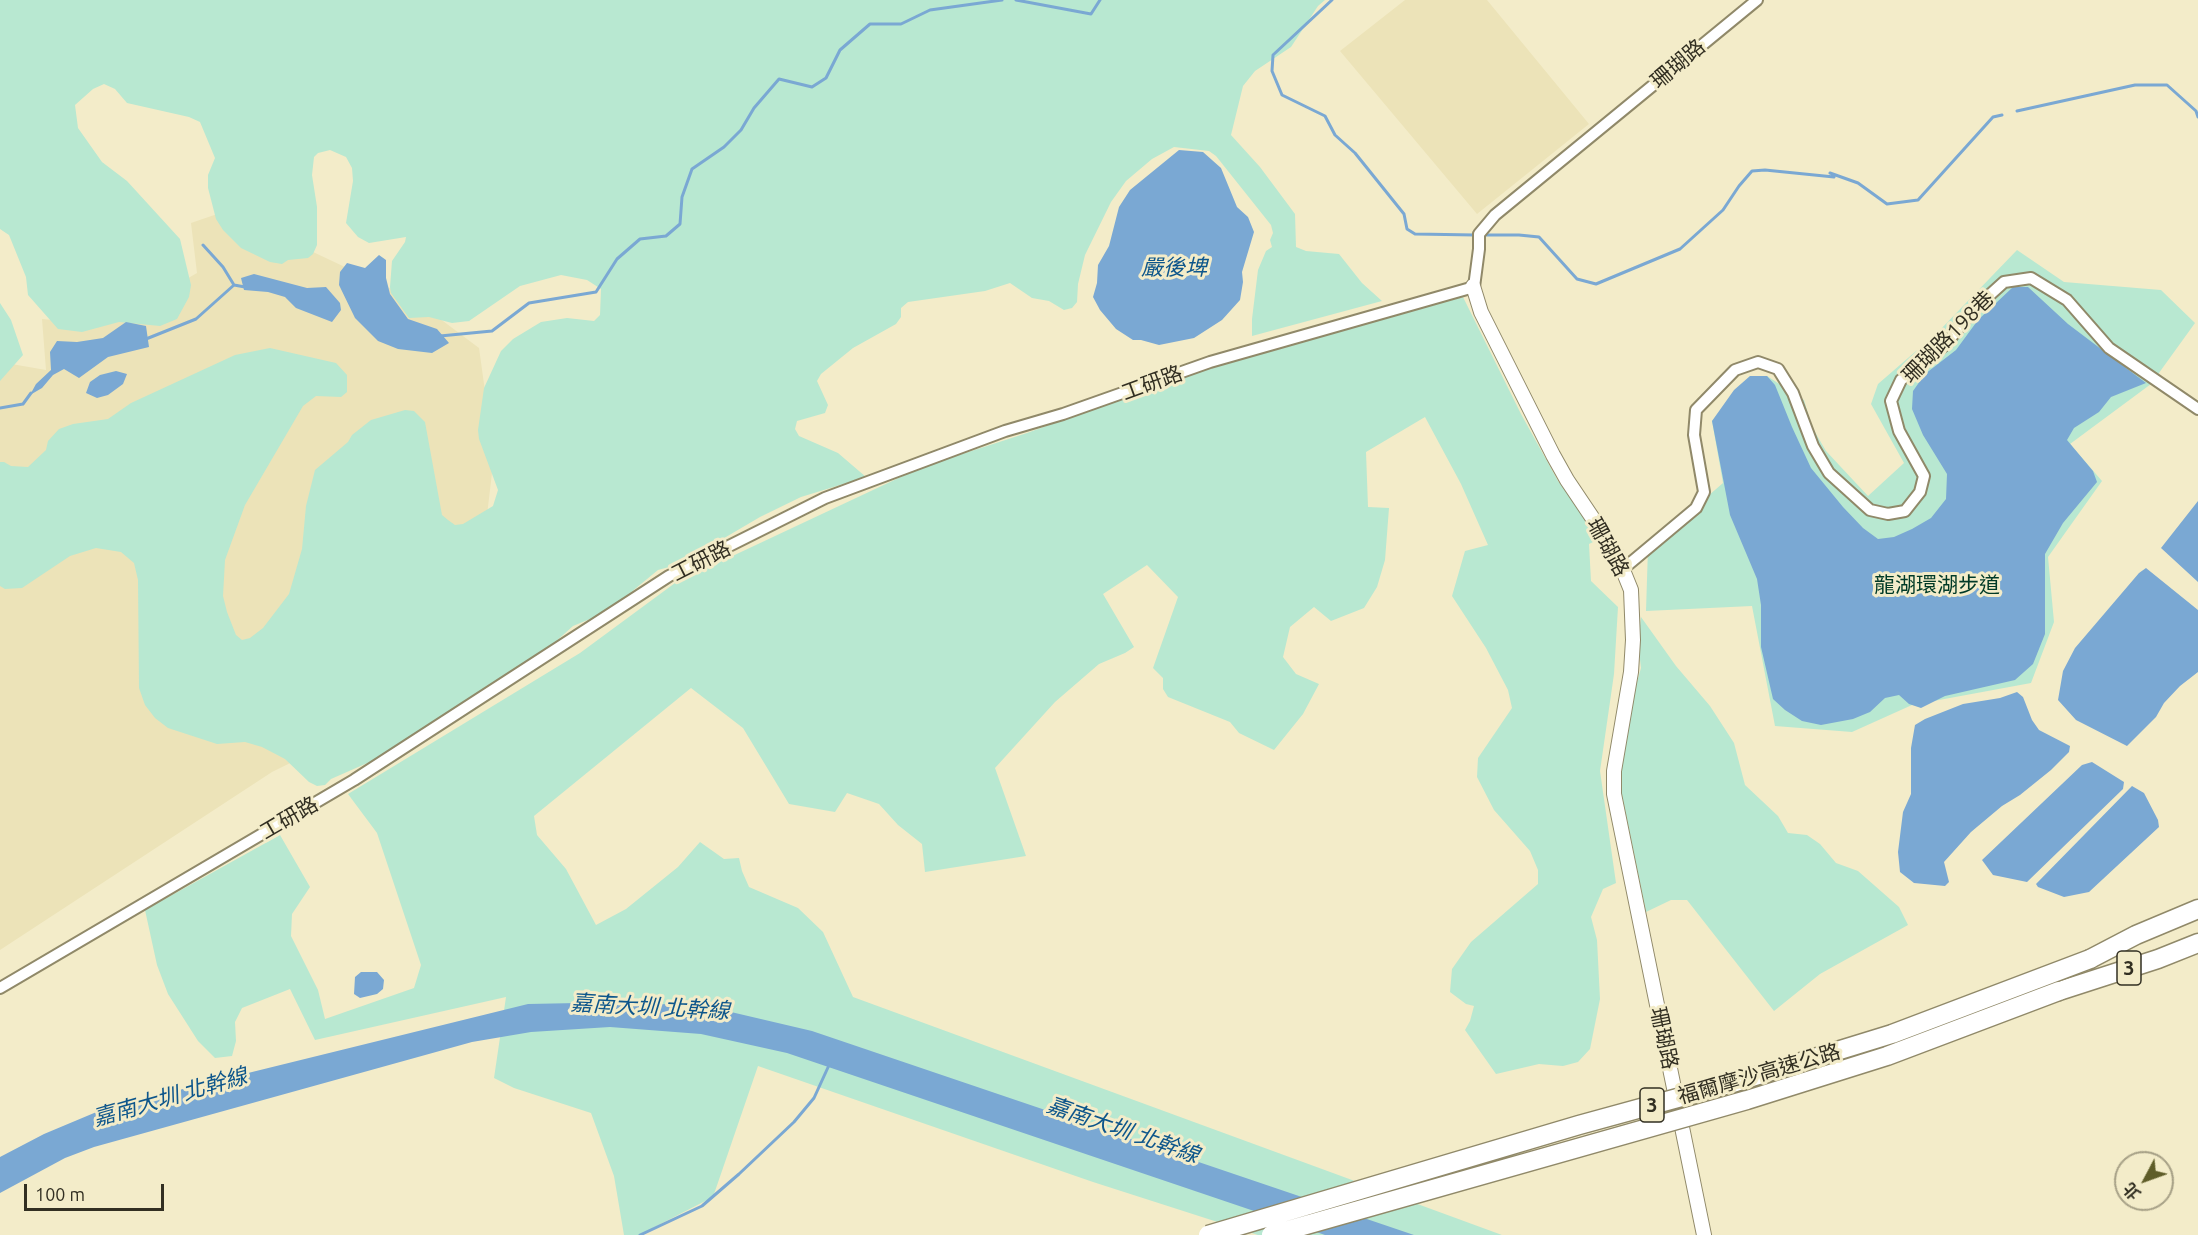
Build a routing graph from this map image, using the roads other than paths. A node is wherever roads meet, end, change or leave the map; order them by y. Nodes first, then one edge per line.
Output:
1 (1754, 3) edge
2 (1473, 286) junction
3 (2198, 409) edge
4 (1623, 569) junction
5 (2198, 909) edge
6 (2198, 920) edge
7 (2198, 943) edge
8 (2198, 956) edge
9 (2091, 959) junction
10 (0, 988) edge
11 (2059, 992) junction
12 (1208, 1235) edge
13 (1271, 1235) edge
14 (1704, 1235) edge

1 - 2 street, 珊瑚路
2 - 4 street, 珊瑚路
2 - 10 street, 工研路
3 - 4 street, 珊瑚路198巷
4 - 14 street, 珊瑚路
5 - 9 highway
6 - 9 highway, 福爾摩沙高速公路 / 3
7 - 11 highway, 福爾摩沙高速公路 / 3
8 - 11 highway
9 - 12 highway, 福爾摩沙高速公路 / 3, bridge
11 - 13 highway, 福爾摩沙高速公路 / 3, bridge

